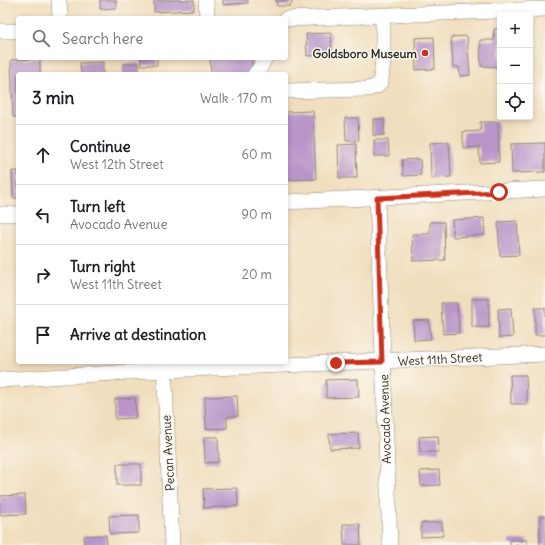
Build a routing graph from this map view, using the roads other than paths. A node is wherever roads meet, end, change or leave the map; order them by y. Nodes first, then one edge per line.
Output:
1 (59, 0) edge
2 (206, 0) edge
3 (545, 9) edge
4 (383, 15) junction
5 (60, 16) edge
6 (207, 16) edge
7 (288, 19) edge
8 (0, 31) edge
9 (16, 31) edge
10 (264, 60) edge
11 (257, 72) edge
12 (288, 92) edge
13 (545, 189) edge
14 (377, 198) junction
15 (288, 202) edge
16 (0, 214) edge
17 (16, 214) edge
18 (545, 354) edge
19 (382, 362) junction
20 (273, 364) edge
21 (288, 364) edge
22 (164, 366) edge
23 (0, 380) edge
24 (172, 545) edge
25 (390, 545) edge

1 - 5 street
2 - 6 street
3 - 4 street
4 - 7 street
4 - 12 street
8 - 9 street
10 - 11 street
13 - 14 street
14 - 15 street
14 - 19 street, Avocado Avenue
16 - 17 street
18 - 19 street, West 11th Street
19 - 21 street, West 11th Street
19 - 25 street, Avocado Avenue
20 - 22 street, West 11th Street
22 - 23 street, West 11th Street
22 - 24 street, Pecan Avenue

